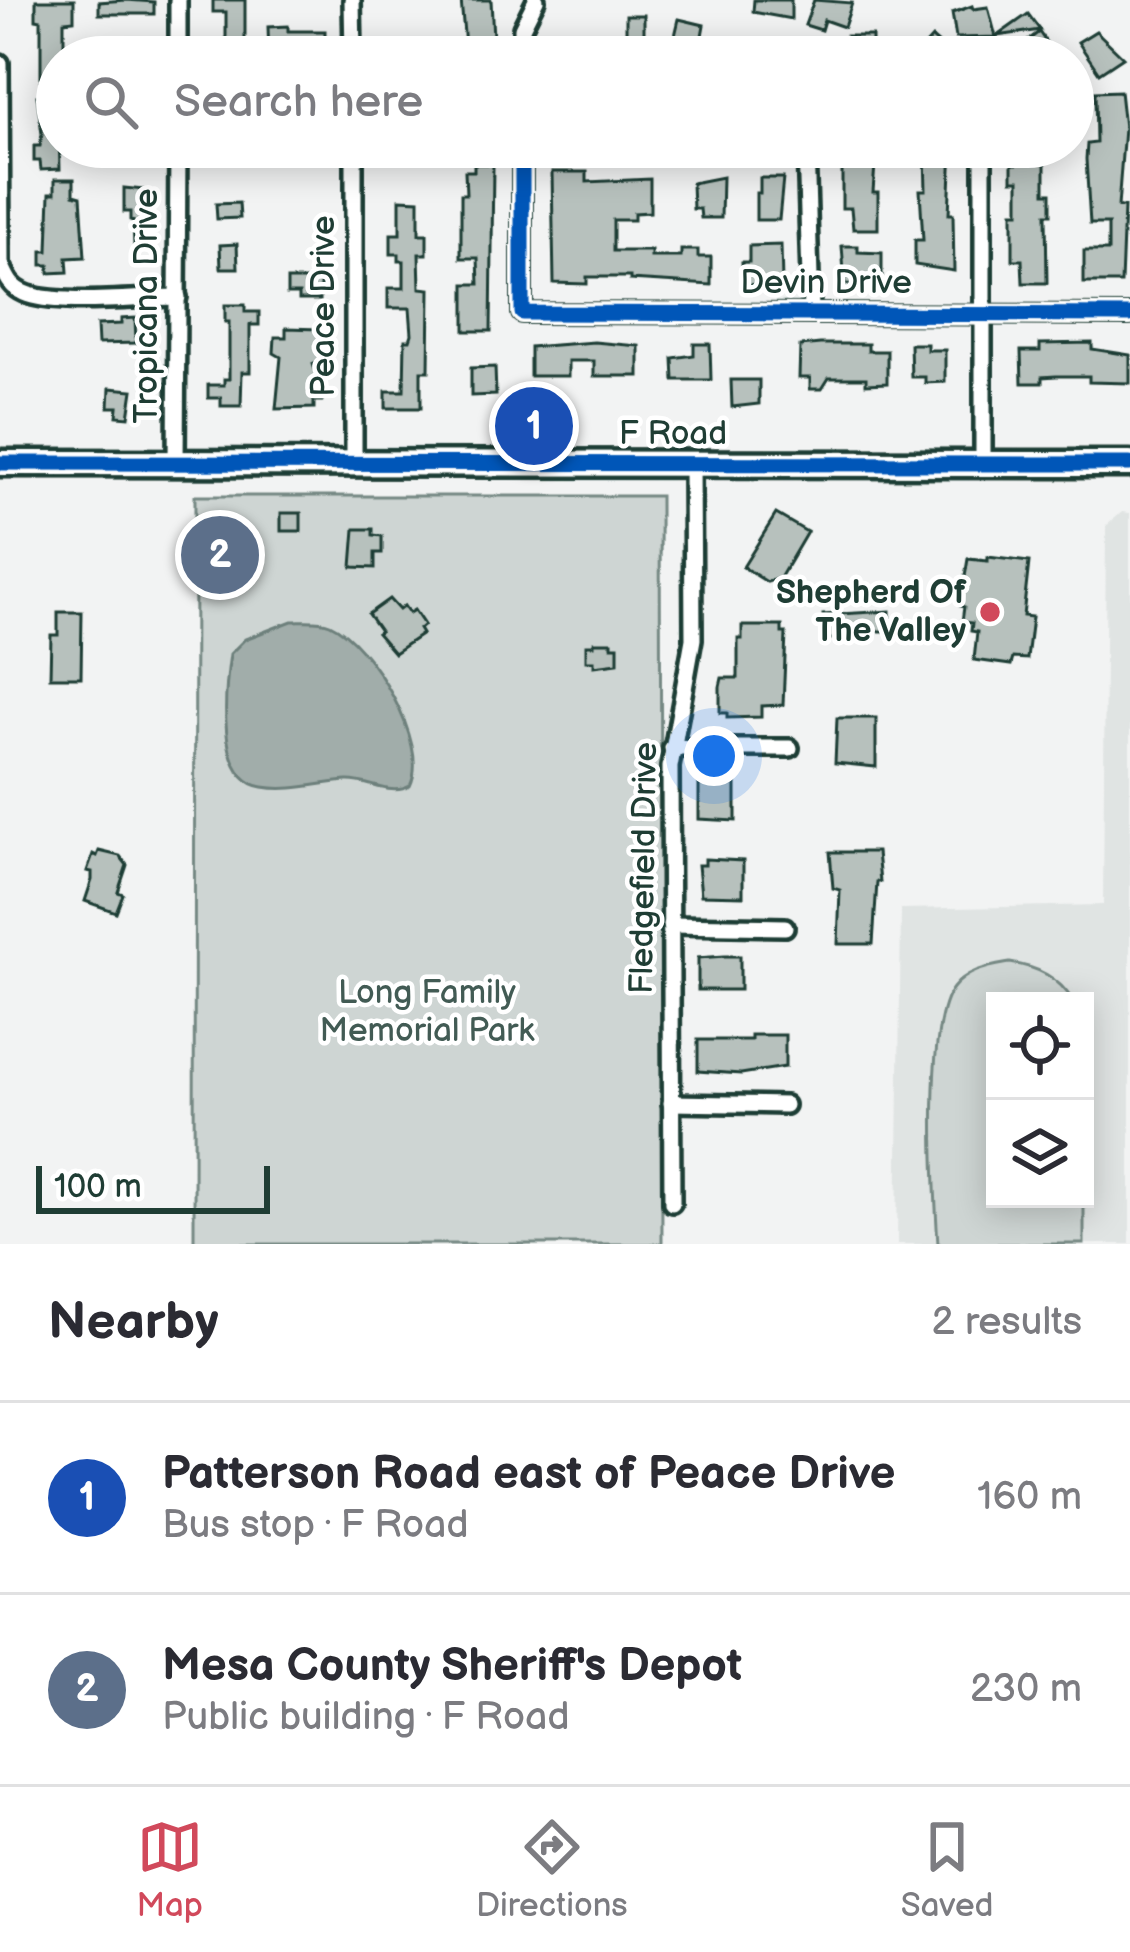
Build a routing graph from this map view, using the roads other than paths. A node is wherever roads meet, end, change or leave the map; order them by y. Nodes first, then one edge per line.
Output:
1 (178, 0) edge
2 (352, 0) edge
3 (536, 0) edge
4 (178, 36) edge
5 (353, 36) edge
6 (522, 36) edge
7 (0, 63) edge
8 (178, 168) edge
9 (354, 168) edge
10 (522, 168) edge
11 (807, 168) edge
12 (982, 168) edge
13 (178, 297) junction
14 (811, 311) junction
15 (982, 314) junction
16 (1130, 315) edge
17 (0, 463) edge
18 (692, 464) junction
19 (982, 464) junction
20 (1130, 464) edge
21 (176, 465) junction
22 (354, 465) junction
23 (672, 748) junction
24 (790, 748) dead end
25 (670, 925) junction
26 (785, 927) dead end
27 (671, 1103) junction
28 (785, 1105) dead end
29 (672, 1203) dead end

1 - 4 street
2 - 5 street
3 - 6 street
7 - 13 street
8 - 13 street, Tropicana Drive
9 - 22 street, Peace Drive
10 - 14 street, Devin Drive
11 - 14 street
12 - 15 street
13 - 21 street, Tropicana Drive
14 - 15 street, Devin Drive
15 - 16 street, Devin Drive
15 - 19 street
17 - 21 main road, F Road
18 - 19 main road, F Road
18 - 22 main road, F Road
18 - 23 street, Fledgefield Drive
19 - 20 main road, F Road
21 - 22 main road, F Road
23 - 24 street
23 - 25 street, Fledgefield Drive
25 - 26 street
25 - 27 street, Fledgefield Drive
27 - 28 street
27 - 29 street, Fledgefield Drive

